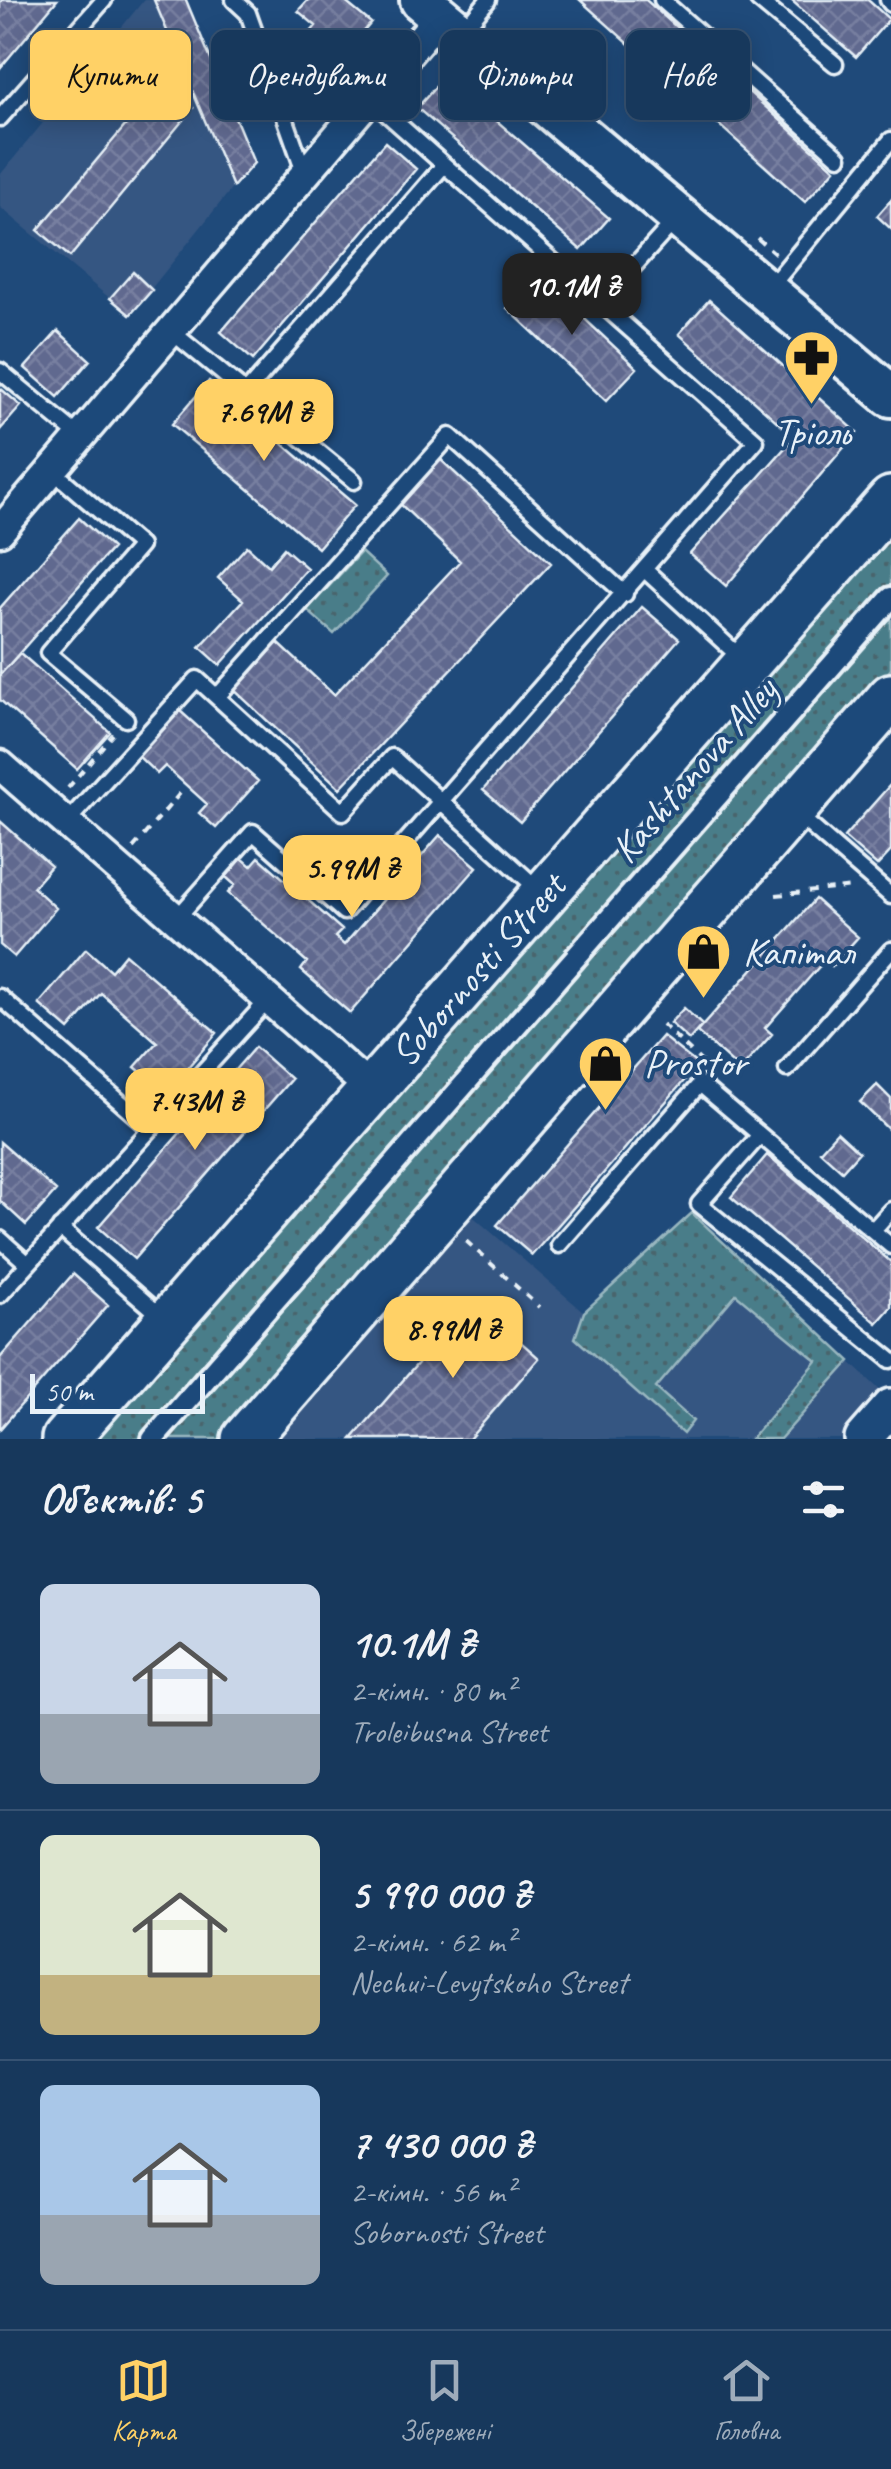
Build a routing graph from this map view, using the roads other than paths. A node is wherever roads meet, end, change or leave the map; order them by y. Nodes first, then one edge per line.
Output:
1 (104, 0) edge
2 (234, 0) edge
3 (488, 0) edge
4 (662, 0) edge
5 (758, 0) edge
6 (441, 16) edge
7 (420, 41) edge
8 (834, 64) dead end
9 (0, 118) edge
10 (352, 120) edge
11 (394, 120) edge
12 (891, 140) edge
13 (840, 157) dead end
14 (444, 165) junction
15 (305, 174) junction
16 (678, 217) junction
17 (767, 292) junction
18 (600, 304) junction
19 (171, 331) junction
20 (0, 371) edge
21 (246, 393) junction
22 (891, 396) edge
23 (80, 437) junction
24 (52, 470) junction
25 (354, 481) dead end
26 (891, 500) edge
27 (0, 531) edge
28 (646, 571) junction
29 (625, 594) junction
30 (891, 598) edge
31 (747, 664) junction
32 (217, 697) junction
33 (891, 697) edge
34 (126, 719) road end
35 (0, 765) edge
36 (442, 802) junction
37 (792, 810) junction
38 (66, 823) junction
39 (544, 895) junction
40 (891, 896) edge
41 (176, 919) junction
42 (891, 950) edge
43 (0, 997) edge
44 (268, 1000) junction
45 (787, 1069) dead end
46 (372, 1090) junction
47 (150, 1129) junction
48 (760, 1135) junction
49 (891, 1210) edge
50 (60, 1228) junction
51 (872, 1230) junction
52 (0, 1239) edge
53 (558, 1246) dead end
54 (891, 1246) edge
55 (28, 1264) junction
56 (0, 1295) edge
57 (168, 1322) junction
58 (891, 1360) edge
59 (891, 1407) edge
60 (65, 1439) edge
61 (153, 1439) edge
62 (245, 1439) edge
63 (862, 1439) edge

1 - 9 lane
2 - 15 lane
3 - 6 lane
4 - 13 lane
5 - 8 lane
6 - 7 street
6 - 16 main road
10 - 15 street
11 - 14 lane
12 - 17 lane
14 - 18 lane
14 - 21 lane
15 - 19 street
16 - 17 main road
16 - 18 lane
17 - 22 main road
18 - 28 lane
19 - 21 lane
19 - 23 street
20 - 23 lane
21 - 25 lane
23 - 24 street
24 - 27 street
24 - 34 lane
26 - 31 main road, Sobornosti Street
28 - 29 lane
28 - 31 lane
29 - 32 lane
29 - 36 lane
30 - 61 street, Kashtanova Alley
31 - 39 main road, Sobornosti Street
32 - 36 lane
32 - 38 lane
33 - 37 main road
35 - 38 street
36 - 39 lane
36 - 41 lane
37 - 40 lane
37 - 62 main road
38 - 41 street
39 - 46 main road, Sobornosti Street
41 - 44 street
42 - 45 lane
43 - 47 lane
44 - 46 street
44 - 47 lane
46 - 57 main road, Sobornosti Street
47 - 50 lane
48 - 51 lane
48 - 53 lane
48 - 58 lane
49 - 51 lane
50 - 55 lane
50 - 57 lane
51 - 54 lane
52 - 55 lane
55 - 56 lane
57 - 60 main road, Sobornosti Street
59 - 63 street

